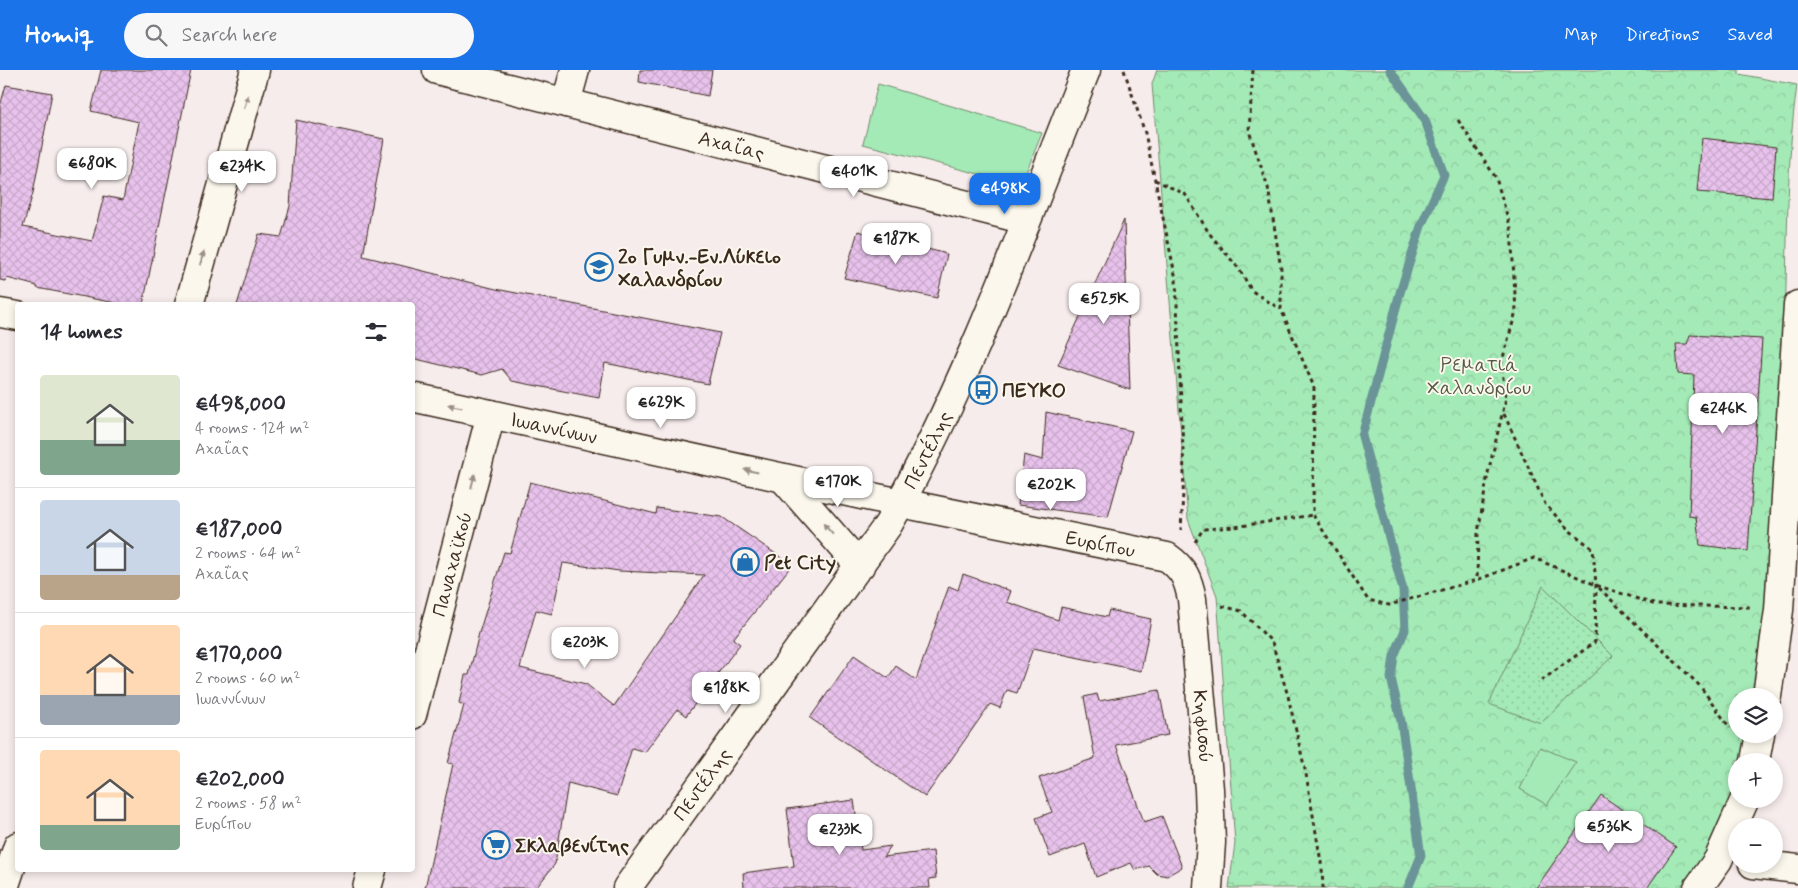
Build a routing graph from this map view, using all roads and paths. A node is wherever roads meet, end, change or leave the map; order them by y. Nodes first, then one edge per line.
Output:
1 (255, 70) edge
2 (437, 70) edge
3 (575, 70) edge
4 (1086, 70) edge
5 (1124, 70) edge
6 (1253, 70) edge
7 (566, 103) junction
8 (1458, 120) dead end
9 (1155, 180) junction
10 (1026, 220) junction
11 (189, 302) edge
12 (1798, 305) edge
13 (1281, 309) junction
14 (0, 313) edge
15 (15, 316) edge
16 (1797, 335) edge
17 (415, 398) edge
18 (1503, 412) junction
19 (491, 414) junction
20 (783, 478) junction
21 (901, 502) junction
22 (1313, 515) junction
23 (1203, 529) dead end
24 (1791, 543) edge
25 (860, 566) junction
26 (1180, 566) junction
27 (1477, 580) junction
28 (1596, 585) junction
29 (1192, 599) junction
30 (1759, 607) dead end
31 (1538, 683) dead end
32 (1768, 688) edge
33 (415, 704) edge
34 (1728, 727) edge
35 (1742, 808) edge
36 (15, 855) edge
37 (1727, 861) edge
38 (1783, 867) edge
39 (1798, 869) edge
40 (371, 872) edge
41 (4, 888) edge
42 (367, 888) edge
43 (627, 888) edge
44 (1208, 888) edge
45 (1323, 888) edge
46 (1698, 888) edge

11 -> 1 street
2 - 7 street, Αχαΐας
3 - 7 street
4 - 10 street, Πεντέλης
5 - 9 path
6 - 13 path
7 - 10 street, Αχαΐας
8 - 18 path
9 - 13 path
9 - 26 path
10 - 21 street, Πεντέλης
12 - 16 street
13 - 22 path
14 - 15 street
16 - 24 street
19 -> 17 street, Ιωαννίνων
18 - 27 path
18 - 28 path
20 -> 19 street, Ιωαννίνων
33 -> 19 street, Παναχαϊκού
20 - 21 street, Ιωαννίνων
25 -> 20 street
21 - 25 street, Πεντέλης
21 - 26 street, Ευρίπου
22 - 23 path
22 - 27 path
24 - 32 street
25 - 43 street, Πεντέλης
26 - 29 street, Κηφισού
27 - 28 path
28 - 30 path
28 - 31 path
28 - 34 path
29 - 44 street, Κηφισού
29 - 45 path
35 - 37 street
36 - 41 street
37 - 46 street
38 - 39 street
40 - 42 street

